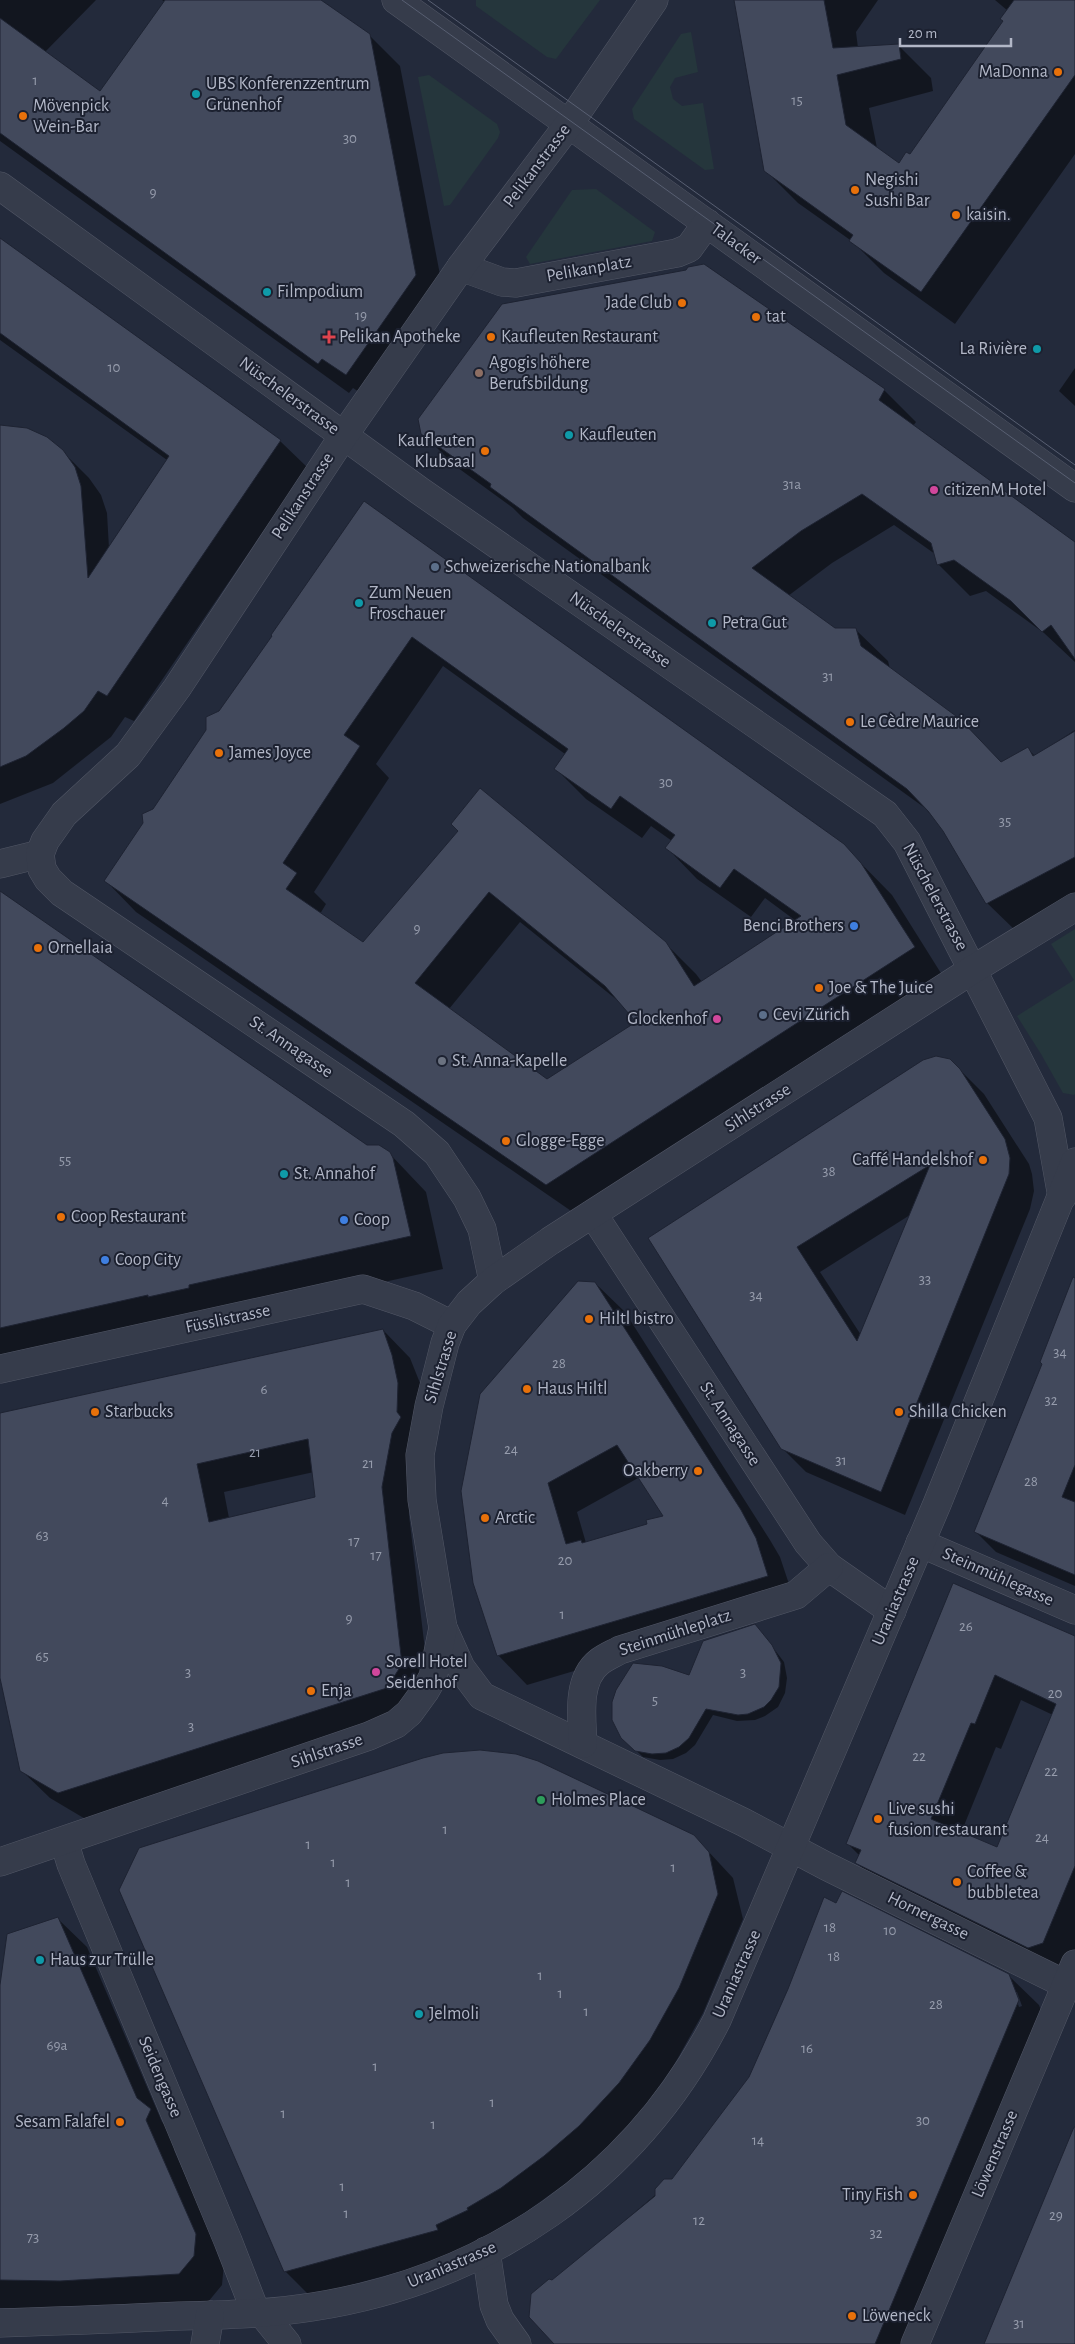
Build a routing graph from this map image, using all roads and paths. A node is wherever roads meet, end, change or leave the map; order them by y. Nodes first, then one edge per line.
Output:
1 (396, 0) edge
2 (654, 0) edge
3 (569, 124) junction
4 (0, 186) edge
5 (707, 223) junction
6 (460, 267) junction
7 (344, 435) junction
8 (1075, 488) edge
9 (40, 854) junction
10 (0, 864) edge
11 (1075, 907) edge
12 (972, 970) junction
13 (1075, 1162) edge
14 (1068, 1200) edge
15 (592, 1214) junction
16 (493, 1281) junction
17 (452, 1325) junction
18 (0, 1369) edge
19 (920, 1543) junction
20 (829, 1567) junction
21 (1075, 1610) edge
22 (892, 1612) junction
23 (443, 1628) junction
24 (582, 1744) junction
25 (64, 1841) junction
26 (790, 1848) junction
27 (0, 1862) edge
28 (1071, 1974) edge
29 (486, 2251) junction
30 (259, 2313) junction
31 (210, 2315) junction
32 (0, 2323) edge
33 (205, 2344) edge
34 (287, 2344) edge
35 (517, 2344) edge
36 (915, 2344) edge

1 - 3 street, Talacker
2 - 3 street, Pelikanstrasse
3 - 5 street, Talacker
3 - 6 street, Pelikanstrasse
4 - 7 street, Nüschelerstrasse
5 - 6 street, Pelikanplatz
5 - 8 street, Talacker
6 - 7 street, Pelikanstrasse
7 - 9 street, Pelikanstrasse
7 - 12 street, Nüschelerstrasse
9 - 10 street
9 - 16 street, St. Annagasse
11 - 12 street, Sihlstrasse
12 - 14 street, Nüschelerstrasse
12 - 15 street, Sihlstrasse
13 - 14 street, Uraniastrasse
14 - 19 street, Uraniastrasse
15 - 16 street, Sihlstrasse
15 - 20 street, St. Annagasse
16 - 17 street, Sihlstrasse
17 - 18 street, Füsslistrasse
17 - 23 street, Sihlstrasse
19 - 21 street, Steinmühlegasse
19 - 22 street, Uraniastrasse
20 - 22 street, St. Annagasse
20 - 24 street, Steinmühleplatz
22 - 26 street, Uraniastrasse
23 - 24 street
23 - 25 street, Sihlstrasse
24 - 26 street
25 - 27 street, Sihlstrasse
25 - 30 street, Seidengasse
26 - 28 street, Hornergasse
26 - 29 street, Uraniastrasse
28 - 36 street, Löwenstrasse
29 - 30 street, Uraniastrasse
29 - 35 street
30 - 31 street, Uraniastrasse
30 - 34 street, Seidengasse
31 - 32 street, Uraniastrasse
31 - 33 street

